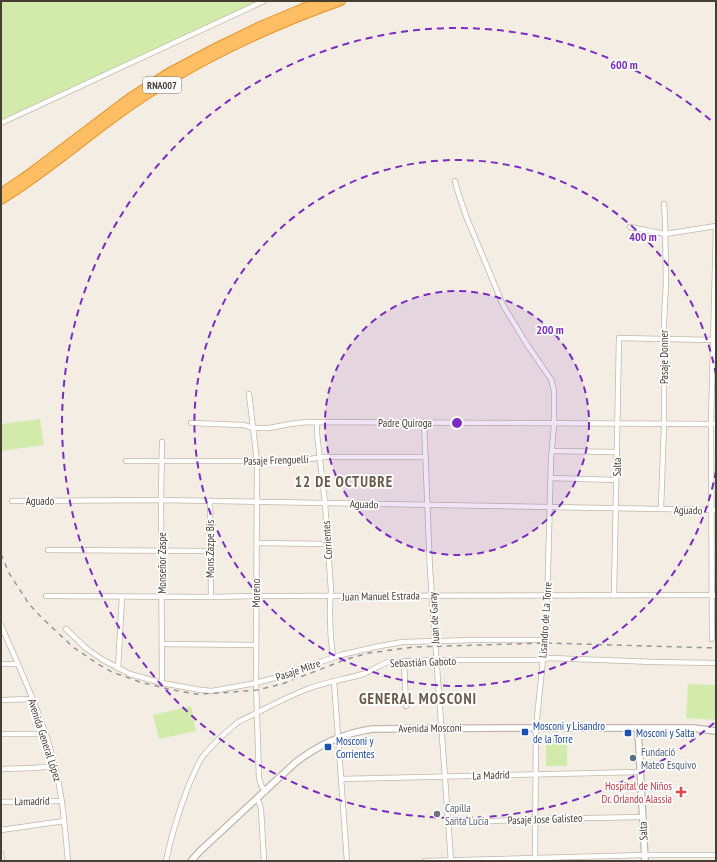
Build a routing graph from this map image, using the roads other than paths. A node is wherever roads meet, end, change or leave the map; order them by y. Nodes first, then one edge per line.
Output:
1 (264, 1) edge
2 (321, 1) edge
3 (341, 1) edge
4 (1, 123) edge
5 (455, 181) dead end
6 (1, 193) edge
7 (1, 200) edge
8 (664, 204) dead end
9 (716, 226) edge
10 (630, 227) dead end
11 (665, 234) junction
12 (664, 339) junction
13 (714, 340) edge
14 (249, 394) dead end
15 (424, 422) junction
16 (191, 423) dead end
17 (317, 423) junction
18 (618, 423) junction
19 (554, 424) junction
20 (664, 424) junction
21 (714, 424) edge
22 (254, 428) junction
23 (162, 442) dead end
24 (552, 451) junction
25 (617, 452) junction
26 (426, 457) junction
27 (320, 458) junction
28 (126, 461) dead end
29 (162, 461) junction
30 (257, 461) junction
31 (551, 478) junction
32 (616, 480) junction
33 (161, 500) junction
34 (12, 501) dead end
35 (210, 501) junction
36 (257, 502) junction
37 (325, 503) junction
38 (428, 505) junction
39 (550, 508) junction
40 (616, 509) junction
41 (662, 509) junction
42 (714, 510) edge
43 (256, 543) junction
44 (327, 544) junction
45 (48, 550) dead end
46 (162, 551) junction
47 (210, 551) junction
48 (432, 595) junction
49 (614, 595) junction
50 (714, 595) edge
51 (46, 596) dead end
52 (256, 596) junction
53 (331, 596) junction
54 (548, 596) junction
55 (122, 597) junction
56 (162, 597) junction
57 (211, 597) junction
58 (1, 625) edge
59 (66, 629) dead end
60 (546, 640) junction
61 (712, 640) dead end
62 (435, 641) junction
63 (162, 644) junction
64 (256, 645) junction
65 (333, 657) junction
66 (543, 659) junction
67 (436, 660) junction
68 (404, 662) junction
69 (716, 663) edge
70 (1, 664) edge
71 (18, 664) junction
72 (118, 668) junction
73 (334, 681) junction
74 (162, 683) junction
75 (256, 683) junction
76 (32, 699) junction
77 (1, 700) edge
78 (406, 706) dead end
79 (257, 713) junction
80 (442, 728) junction
81 (536, 728) junction
82 (638, 728) junction
83 (716, 731) edge
84 (1, 734) edge
85 (45, 734) junction
86 (338, 737) junction
87 (55, 766) junction
88 (1, 769) edge
89 (640, 772) junction
90 (535, 774) junction
91 (445, 777) junction
92 (341, 779) junction
93 (265, 792) junction
94 (257, 799) junction
95 (62, 801) junction
96 (1, 802) edge
97 (643, 817) junction
98 (535, 819) junction
99 (64, 821) junction
100 (448, 823) junction
101 (1, 830) edge
102 (1, 853) edge
103 (709, 855) junction
104 (716, 855) edge
105 (645, 858) edge
106 (535, 860) edge
107 (2, 861) edge
108 (68, 861) edge
109 (166, 861) edge
110 (191, 861) edge
111 (264, 861) edge
112 (347, 861) edge
113 (425, 861) edge
114 (451, 861) edge
115 (709, 861) edge

1 - 4 street
2 - 6 highway, RNA007
3 - 7 highway, RNA007
5 - 19 street, Lisandro de La Torre
8 - 11 street, Pasaje Donner
9 - 11 street
9 - 13 street
10 - 11 street
11 - 12 street, Pasaje Donner
12 - 13 street
12 - 18 street, Salta
12 - 20 street, Pasaje Donner
13 - 21 street
14 - 22 street, Moreno
15 - 17 street, Padre Quiroga
15 - 19 street, Padre Quiroga
15 - 26 street, Juan de Garay
16 - 22 street, Padre Quiroga
17 - 22 street, Padre Quiroga
17 - 27 street, Corrientes
18 - 19 street, Padre Quiroga
18 - 20 street, Padre Quiroga
18 - 25 street, Salta
19 - 24 street, Lisandro de La Torre
20 - 21 street, Padre Quiroga
20 - 41 street, Pasaje Donner
21 - 42 street
22 - 30 street, Moreno
23 - 29 street, Monseñor Zaspe
24 - 25 street
24 - 31 street, Lisandro de La Torre
25 - 32 street, Salta
26 - 27 street, Pasaje Frenguelli
26 - 38 street, Juan de Garay
27 - 30 street, Pasaje Frenguelli
27 - 37 street, Corrientes
28 - 29 street, Pasaje Frenguelli
29 - 30 street, Pasaje Frenguelli
29 - 33 street, Monseñor Zaspe
30 - 36 street, Moreno
31 - 32 street
31 - 39 street, Lisandro de La Torre
32 - 40 street, Salta
33 - 34 street, Aguado
33 - 35 street, Aguado
33 - 46 street, Monseñor Zaspe
35 - 36 street, Aguado
35 - 47 street, Mons.Zazpe Bis
36 - 37 street, Aguado
36 - 43 street, Moreno
37 - 38 street, Aguado
37 - 44 street, Corrientes
38 - 39 street, Aguado
38 - 48 street, Juan de Garay
39 - 40 street, Aguado
39 - 54 street, Lisandro de La Torre
40 - 41 street, Aguado
40 - 49 street, Salta
41 - 42 street, Aguado
42 - 50 street
43 - 44 street
43 - 52 street, Moreno
44 - 53 street, Corrientes
45 - 46 street
46 - 47 street
46 - 56 street, Monseñor Zaspe
47 - 57 street, Mons.Zazpe Bis
48 - 53 street, Juan Manuel Estrada
48 - 54 street, Juan Manuel Estrada
48 - 62 street, Juan de Garay
49 - 50 street, Juan Manuel Estrada
49 - 54 street, Juan Manuel Estrada
50 - 61 street
51 - 55 street, Juan Manuel Estrada
52 - 53 street, Juan Manuel Estrada
52 - 57 street, Juan Manuel Estrada
52 - 64 street, Moreno
53 - 65 street, Corrientes
54 - 60 street, Lisandro de La Torre
55 - 56 street, Juan Manuel Estrada
55 - 72 street
56 - 57 street, Juan Manuel Estrada
56 - 63 street, Monseñor Zaspe
58 - 71 street, Avenida General López
59 - 72 street, Pasaje Mitre
60 - 62 street, Pasaje Mitre
60 - 66 street, Lisandro de La Torre
62 - 65 street, Pasaje Mitre
62 - 67 street, Juan de Garay
63 - 64 street
63 - 74 street, Monseñor Zaspe
64 - 75 street, Moreno
65 - 75 street, Pasaje Mitre
66 - 67 street, Sebastián Gaboto
66 - 69 street, Sebastián Gaboto
66 - 81 street, Lisandro de La Torre
67 - 68 street, Sebastián Gaboto
67 - 80 street, Juan de Garay
68 - 73 street, Sebastián Gaboto
68 - 78 street
70 - 71 street
71 - 76 street, Avenida General López
72 - 74 street, Pasaje Mitre
73 - 79 street, Sebastián Gaboto
73 - 86 street
74 - 75 street, Pasaje Mitre
75 - 79 street, Moreno
76 - 77 street
76 - 85 street, Avenida General López
79 - 93 street, Moreno
79 - 109 street, Sebastián Gaboto
80 - 81 street, Avenida Mosconi
80 - 86 street, Avenida Mosconi
80 - 91 street, Juan de Garay
81 - 82 street, Avenida Mosconi
81 - 90 street, Lisandro de La Torre
82 - 83 street, Avenida Mosconi
82 - 89 street, Salta
84 - 85 street
85 - 87 street, Avenida General López
86 - 92 street
86 - 93 street, Avenida Mosconi
87 - 88 street
87 - 95 street, Avenida General López
89 - 90 street, La Madrid
89 - 97 street, Salta
90 - 91 street, La Madrid
90 - 98 street, Lisandro de La Torre
91 - 92 street, La Madrid
91 - 100 street, Juan de Garay
92 - 112 street
93 - 94 street, Avenida Mosconi
94 - 110 street, Avenida Mosconi
94 - 111 street
95 - 96 street, Lamadrid
95 - 99 street, Avenida General López
97 - 98 street, Pasaje Jose Galisteo
97 - 105 street, Salta
98 - 100 street, Pasaje Jose Galisteo
98 - 106 street, Lisandro de La Torre
99 - 101 street
99 - 108 street, Avenida General López
100 - 114 street, Juan de Garay
102 - 107 street
103 - 104 street
103 - 105 street
103 - 115 street
105 - 106 street
106 - 114 street
113 - 114 street

